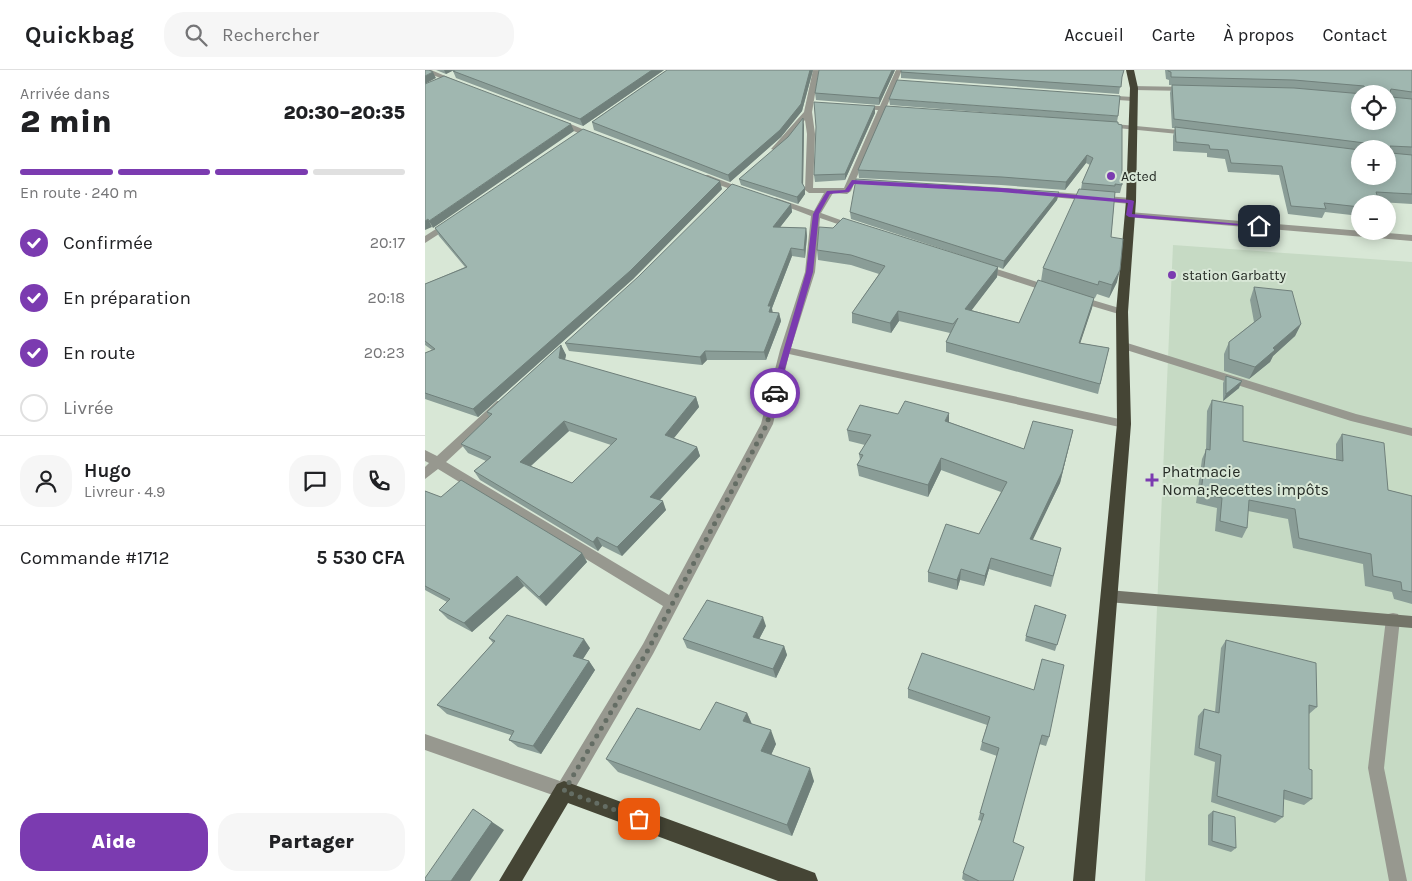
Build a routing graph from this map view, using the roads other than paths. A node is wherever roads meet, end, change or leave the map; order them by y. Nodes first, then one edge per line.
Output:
1 (425, 70) edge
2 (816, 70) edge
3 (899, 70) edge
4 (1129, 70) edge
5 (894, 82) junction
6 (903, 83) edge
7 (464, 85) edge
8 (1193, 90) edge
9 (1133, 93) junction
10 (1095, 96) edge
11 (819, 105) edge
12 (856, 106) edge
13 (809, 108) junction
14 (883, 108) junction
15 (912, 110) edge
16 (545, 117) edge
17 (1095, 124) edge
18 (590, 125) edge
19 (1133, 127) junction
20 (581, 131) junction
21 (1202, 135) edge
22 (573, 136) edge
23 (600, 138) edge
24 (771, 153) edge
25 (694, 173) edge
26 (852, 182) junction
27 (862, 183) edge
28 (750, 192) edge
29 (829, 192) junction
30 (1031, 193) edge
31 (769, 199) edge
32 (1130, 208) junction
33 (816, 214) junction
34 (455, 219) edge
35 (863, 229) edge
36 (1412, 238) edge
37 (425, 240) edge
38 (974, 265) edge
39 (1057, 292) edge
40 (1067, 295) edge
41 (1122, 312) junction
42 (1124, 346) junction
43 (785, 350) junction
44 (512, 395) edge
45 (1124, 424) junction
46 (1412, 432) edge
47 (425, 455) edge
48 (438, 461) junction
49 (425, 474) edge
50 (1108, 596) junction
51 (672, 604) junction
52 (1393, 619) junction
53 (1412, 622) edge
54 (425, 742) edge
55 (564, 791) junction
56 (510, 881) edge
57 (807, 881) edge
58 (1084, 881) edge
59 (1398, 881) edge

1 - 7 street
2 - 13 street
3 - 5 street
4 - 9 highway
5 - 6 street
5 - 14 street
8 - 9 street
9 - 10 street
9 - 19 highway
11 - 13 street
12 - 14 street
13 - 24 street
13 - 29 street
14 - 15 street
14 - 26 street
16 - 20 street
17 - 19 street
18 - 20 street
19 - 21 street
19 - 32 highway
20 - 22 street
20 - 23 street
25 - 28 street
26 - 27 street
26 - 29 street
29 - 33 street
30 - 32 street
31 - 33 street
32 - 36 street
32 - 41 highway
33 - 35 street
33 - 43 street
34 - 37 street
38 - 39 street
40 - 41 street
41 - 42 highway
42 - 45 highway
42 - 46 street
43 - 45 street
43 - 51 street
44 - 48 street
45 - 50 highway
47 - 48 street
48 - 49 street
48 - 51 street
50 - 52 street
50 - 58 highway
51 - 55 street
52 - 53 street
52 - 59 street
54 - 55 street
55 - 56 highway
55 - 57 highway

